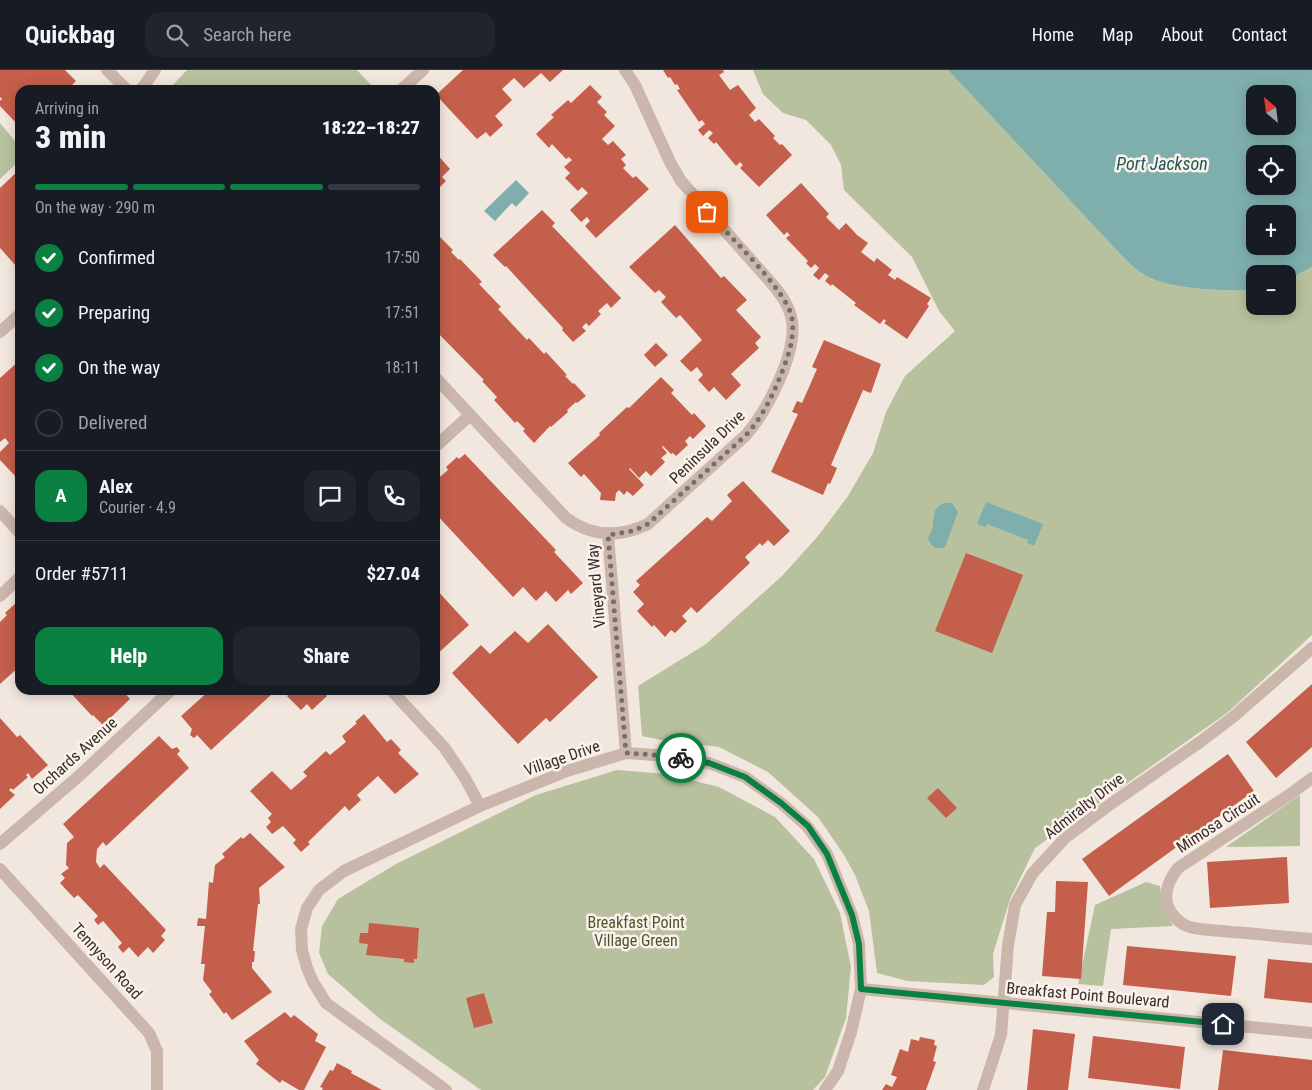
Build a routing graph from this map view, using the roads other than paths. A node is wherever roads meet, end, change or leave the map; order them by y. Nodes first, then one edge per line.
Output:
1 (106, 70) edge
2 (155, 70) edge
3 (423, 70) edge
4 (625, 70) edge
5 (122, 85) edge
6 (144, 85) edge
7 (406, 85) edge
8 (15, 318) edge
9 (0, 332) edge
10 (440, 382) edge
11 (470, 415) junction
12 (440, 442) edge
13 (0, 511) edge
14 (15, 528) edge
15 (608, 535) junction
16 (15, 582) edge
17 (0, 596) edge
18 (1312, 648) edge
19 (164, 695) edge
20 (396, 695) edge
21 (626, 753) junction
22 (1312, 778) edge
23 (480, 806) junction
24 (0, 844) edge
25 (0, 869) edge
26 (1312, 939) edge
27 (861, 989) junction
28 (1004, 1003) junction
29 (1312, 1033) edge
30 (157, 1090) edge
31 (446, 1090) edge
32 (825, 1090) edge
33 (983, 1090) edge

1 - 5 street
2 - 6 street
3 - 7 street
4 - 15 street, Peninsula Drive
8 - 9 street
10 - 11 street, Vineyard Way
11 - 12 street
11 - 15 street, Vineyard Way
13 - 14 street
15 - 21 street, Vineyard Way
16 - 17 street
18 - 28 street, Admiralty Drive
19 - 24 street, Orchards Avenue
20 - 23 street
21 - 23 street, Village Drive
21 - 27 street, Village Drive
22 - 26 street, Mimosa Circuit
23 - 31 street, Village Drive
25 - 30 street, Tennyson Road
27 - 28 street, Breakfast Point Boulevard
27 - 32 street, Village Drive
28 - 29 street, Breakfast Point Boulevard
28 - 33 street, Admiralty Drive

